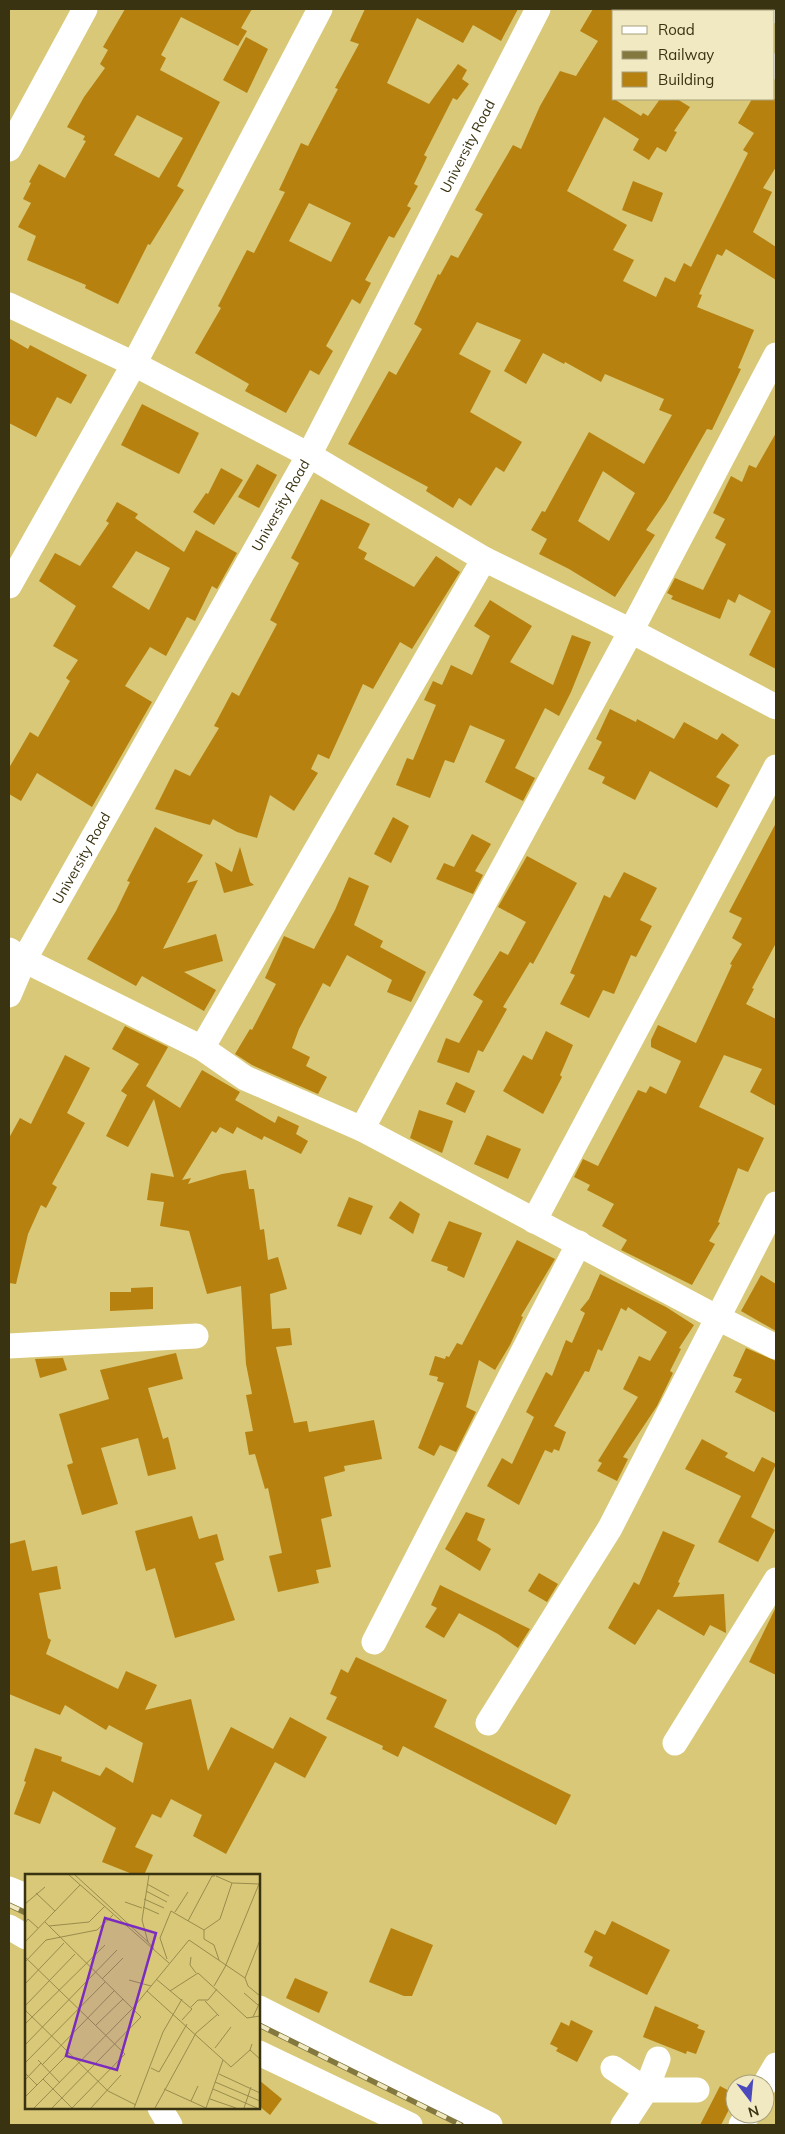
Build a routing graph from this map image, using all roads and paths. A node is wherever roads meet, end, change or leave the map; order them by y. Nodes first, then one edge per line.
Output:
1 (85, 9) edge
2 (320, 9) edge
3 (538, 9) edge
4 (9, 149) edge
5 (9, 305) edge
6 (776, 355) edge
7 (134, 364) junction
8 (309, 455) junction
9 (484, 559) junction
10 (9, 586) edge
11 (631, 631) junction
12 (776, 707) edge
13 (776, 767) edge
14 (17, 955) edge
15 (9, 995) edge
16 (202, 1048) junction
17 (362, 1130) junction
18 (776, 1204) edge
19 (534, 1221) junction
20 (579, 1243) junction
21 (718, 1318) junction
22 (196, 1336) dead end
23 (9, 1346) edge
24 (776, 1347) edge
25 (776, 1580) edge
26 (374, 1642) dead end
27 (488, 1723) dead end
28 (675, 1743) dead end
29 (9, 1889) edge
30 (25, 1896) edge
31 (9, 1927) edge
32 (25, 1936) edge
33 (260, 2009) edge
34 (260, 2053) edge
35 (658, 2059) dead end
36 (613, 2068) dead end
37 (646, 2090) junction
38 (697, 2090) dead end
39 (161, 2109) edge
40 (170, 2125) edge
41 (410, 2125) edge
42 (490, 2125) edge
43 (623, 2125) edge

1 - 4 street
2 - 7 street
3 - 8 street, University Road
5 - 7 street
6 - 11 street
7 - 8 street
7 - 10 street
8 - 9 street
8 - 14 street, University Road
9 - 11 street
9 - 16 street
11 - 12 street
11 - 17 street
13 - 19 street
14 - 15 street, University Road
14 - 16 street
16 - 17 street
17 - 19 street
18 - 21 street
19 - 20 street
20 - 21 street
20 - 26 street
21 - 24 street
21 - 27 street
22 - 23 street
25 - 28 street
29 - 30 street
31 - 32 street
33 - 42 street
34 - 41 street
35 - 37 street
36 - 37 street
37 - 38 street
37 - 43 street
39 - 40 street

